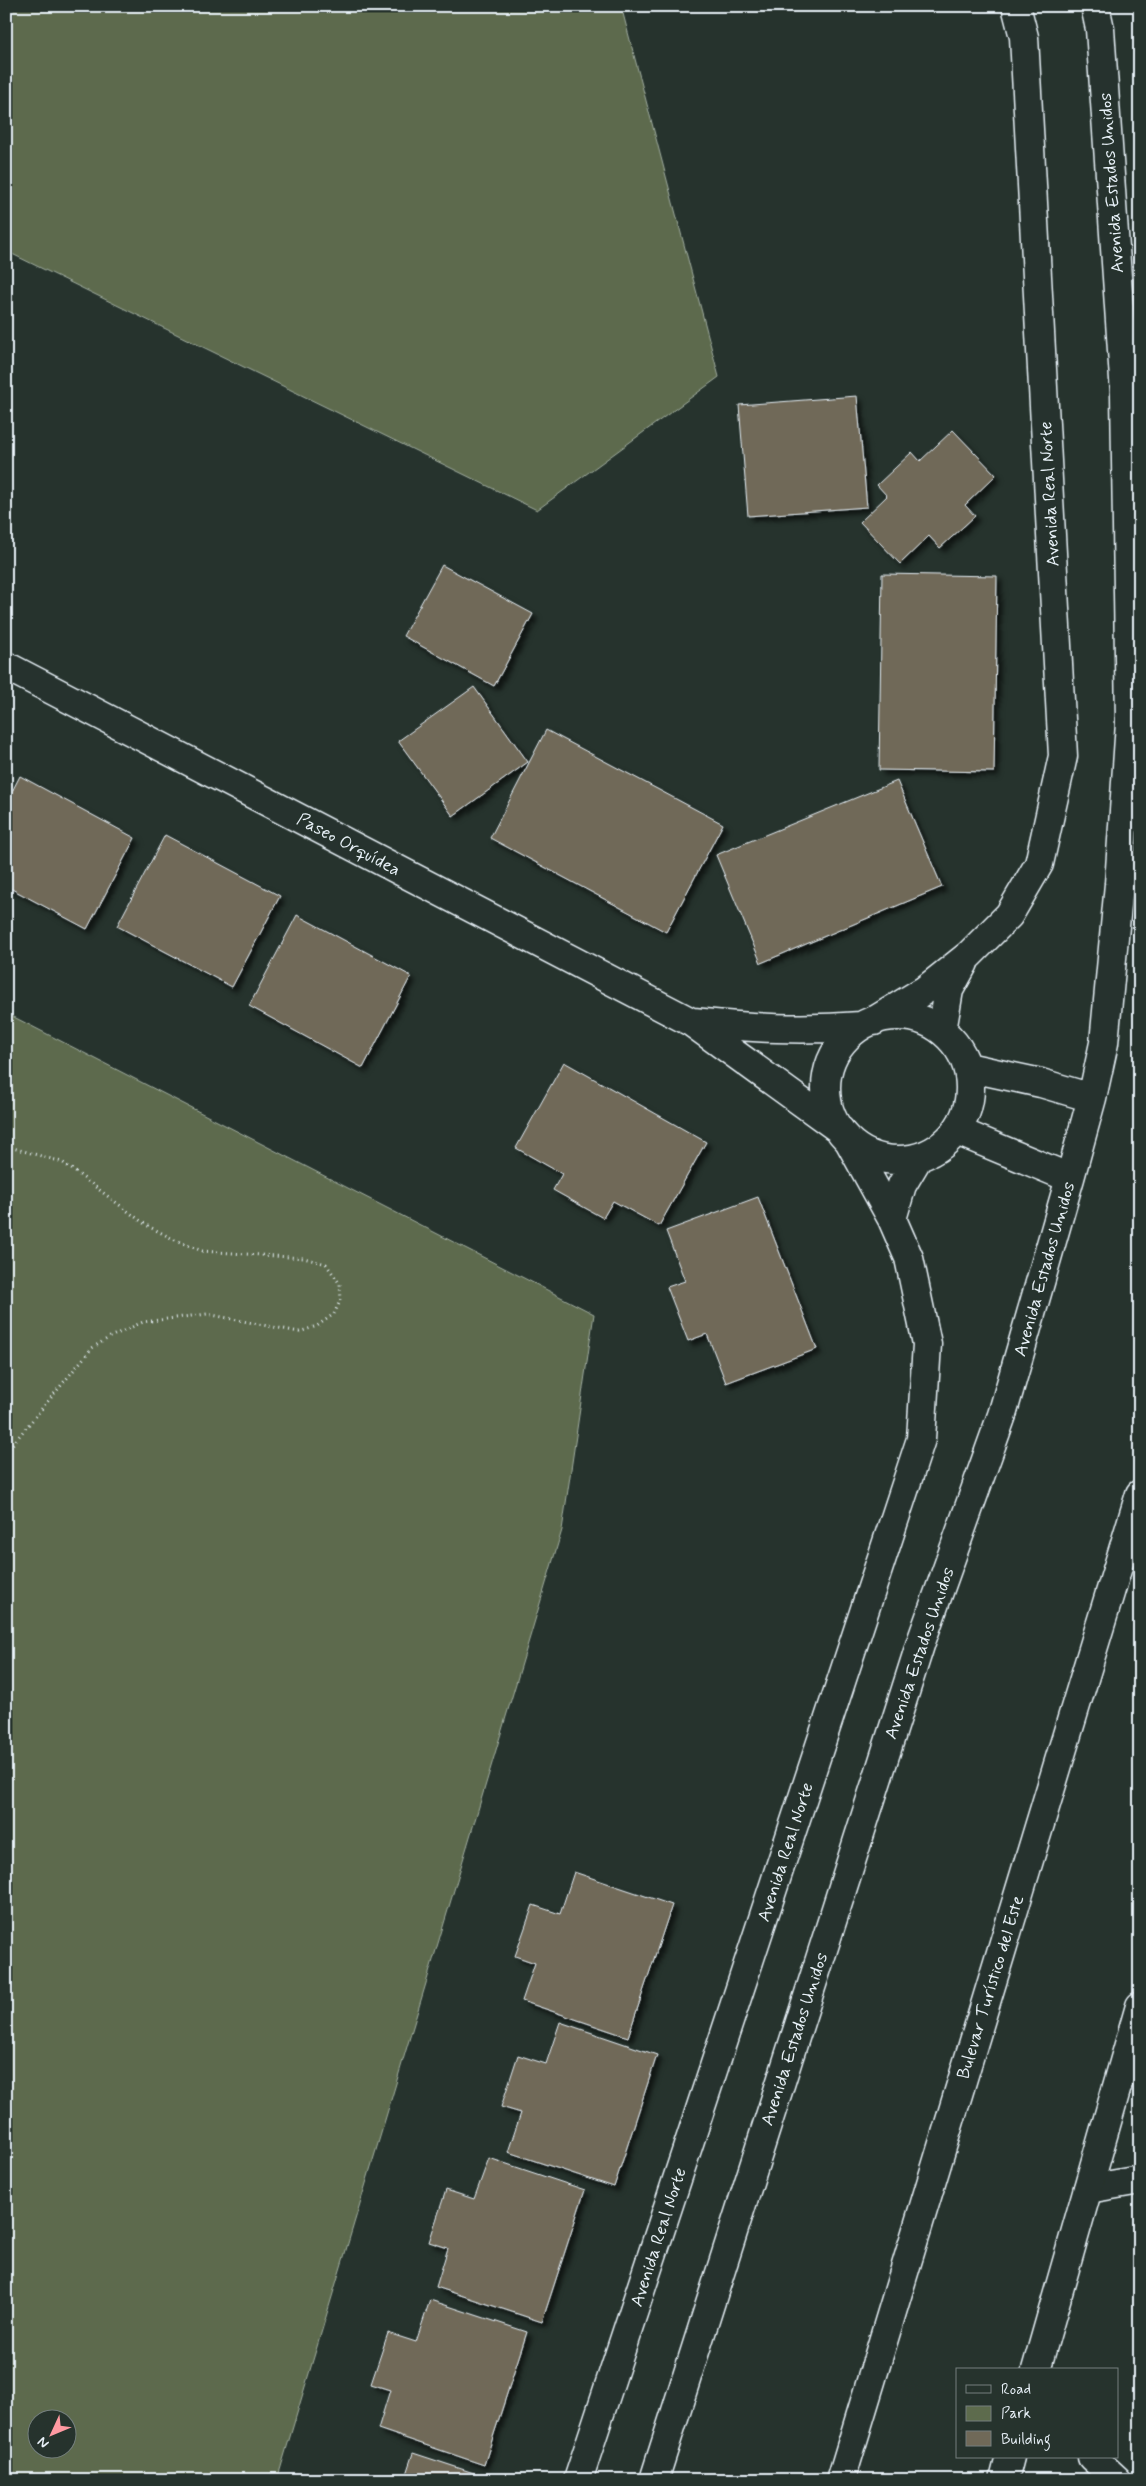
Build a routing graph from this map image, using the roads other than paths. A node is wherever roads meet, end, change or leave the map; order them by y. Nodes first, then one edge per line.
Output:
1 (1016, 6) edge
2 (1095, 6) edge
3 (6, 666) edge
4 (969, 955) junction
5 (691, 1022) junction
6 (868, 1024) junction
7 (942, 1031) junction
8 (967, 1067) junction
9 (1092, 1098) junction
10 (957, 1131) junction
11 (844, 1135) junction
12 (918, 1158) junction
13 (1070, 1178) junction
14 (892, 1219) junction
15 (1140, 1494) edge
16 (1140, 2006) edge
17 (1131, 2064) edge
18 (1140, 2180) edge
19 (1088, 2189) junction
20 (1037, 2368) edge
21 (1010, 2458) edge
22 (1093, 2458) edge
23 (578, 2480) edge
24 (654, 2480) edge
25 (841, 2480) edge
26 (1004, 2480) edge
27 (1117, 2480) edge

1 - 4 main road, Avenida Real Norte
2 - 9 main road, Avenida Estados Unidos
3 - 5 main road, Paseo Orquídea
4 - 6 main road, Avenida Real Norte
4 - 7 main road, Avenida Real Norte
5 - 6 main road
5 - 11 main road
6 - 7 main road
6 - 11 main road
7 - 8 main road
8 - 9 main road
8 - 10 main road
9 - 13 main road, Avenida Estados Unidos
10 - 12 main road
10 - 13 main road
11 - 12 main road
11 - 14 main road, Avenida Real Norte
12 - 14 main road
13 - 24 main road, Avenida Estados Unidos
14 - 23 main road, Avenida Real Norte
15 - 25 main road, Bulevar Turístico del Este
16 - 17 main road
17 - 19 main road
18 - 19 main road
19 - 20 main road
21 - 26 main road
22 - 27 main road

